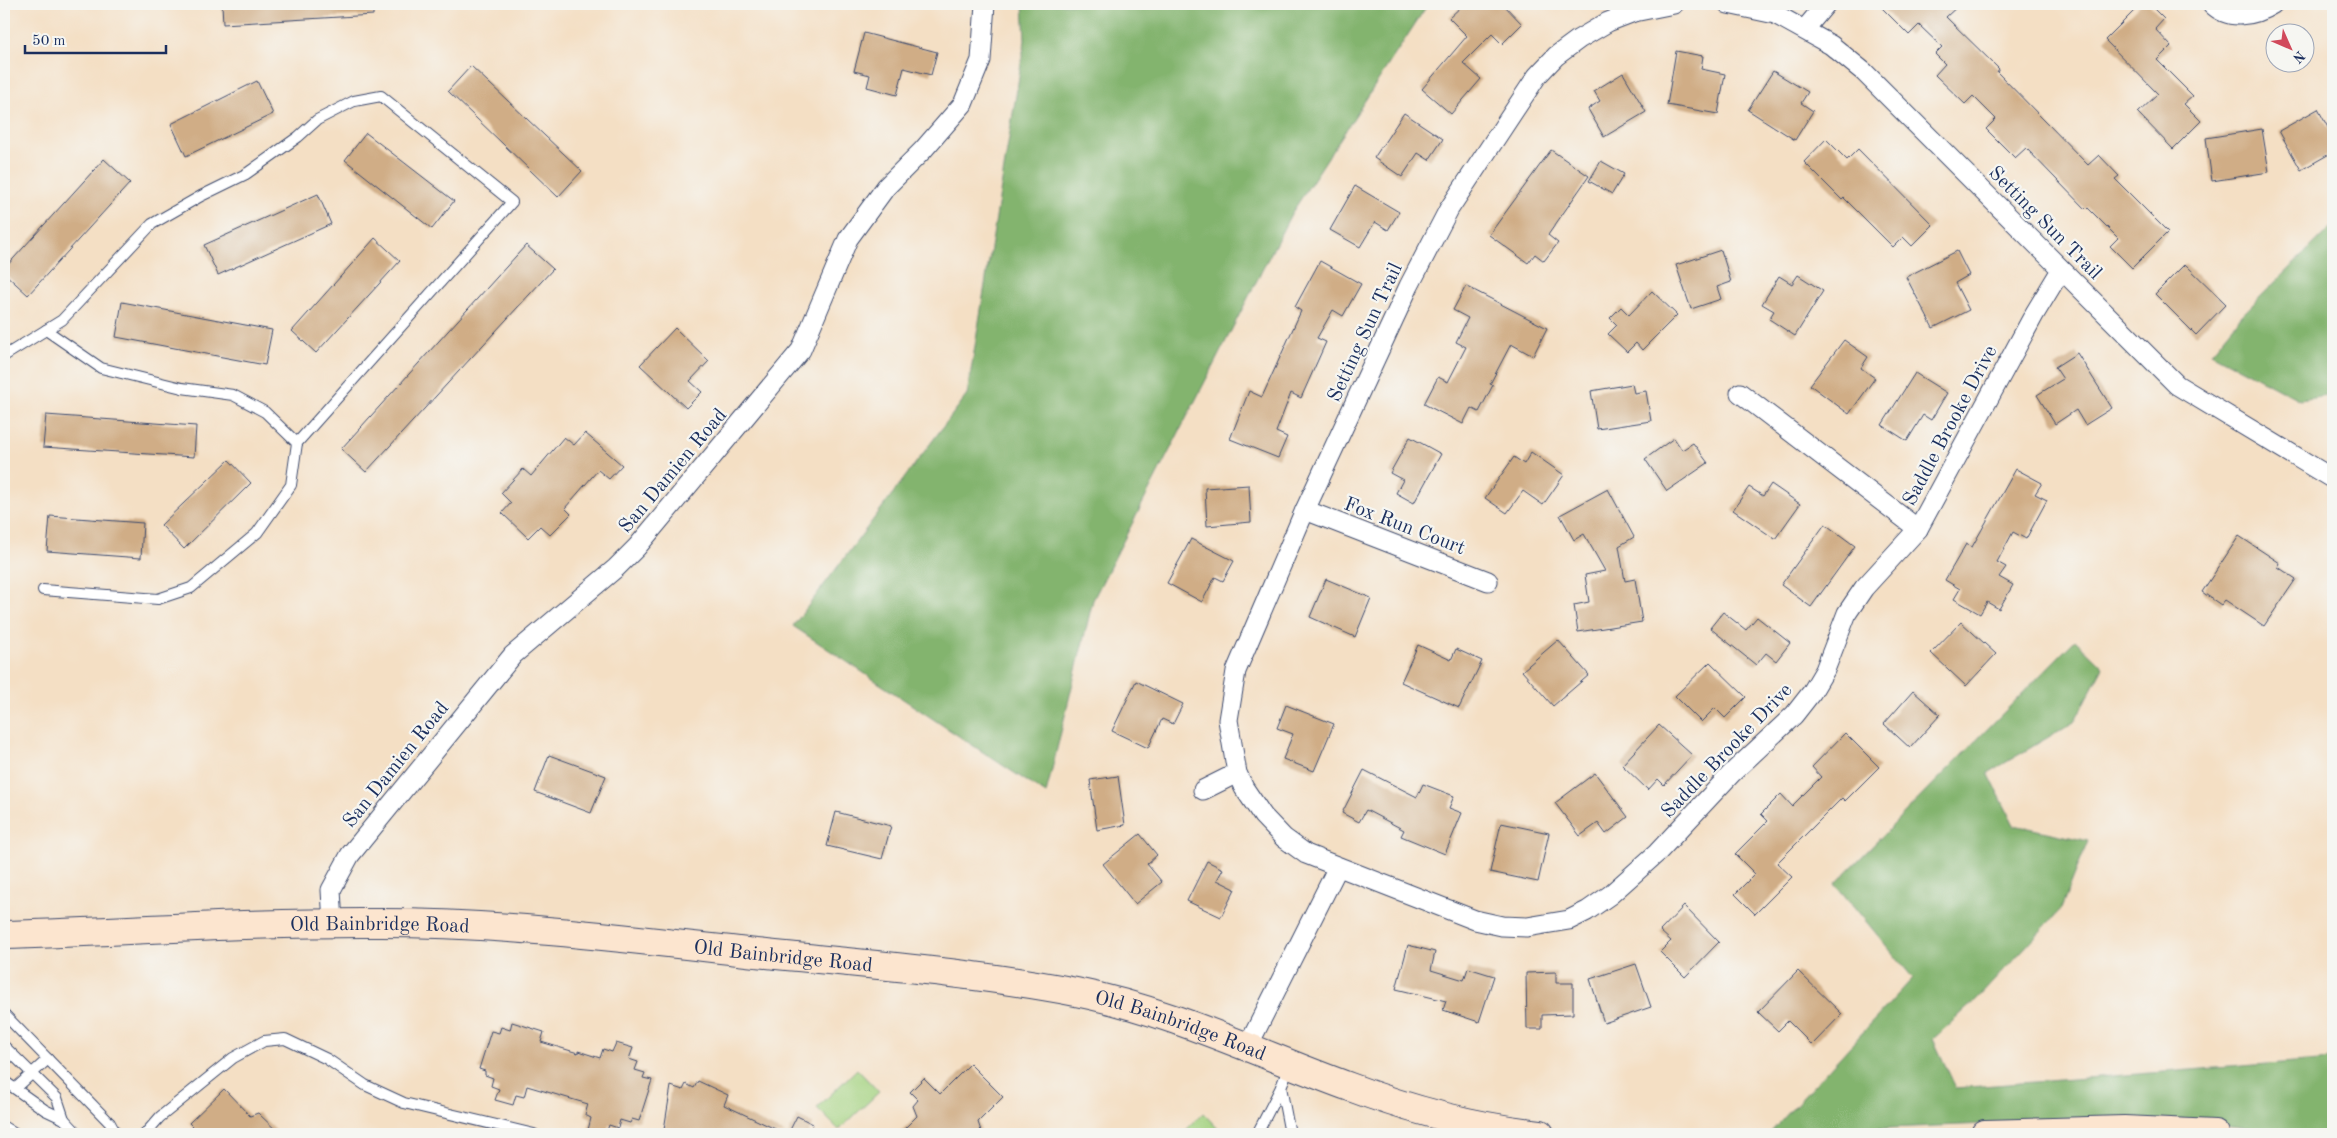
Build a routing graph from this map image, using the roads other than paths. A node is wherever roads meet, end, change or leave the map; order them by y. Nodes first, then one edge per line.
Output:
1 (985, 4) edge
2 (1674, 4) edge
3 (1728, 4) edge
4 (1826, 4) edge
5 (2212, 4) edge
6 (2273, 4) edge
7 (1805, 29) junction
8 (2061, 270) junction
9 (46, 330) junction
10 (4, 356) edge
11 (1740, 393) dead end
12 (297, 443) junction
13 (2333, 479) edge
14 (1305, 510) junction
15 (1918, 529) junction
16 (1488, 582) dead end
17 (43, 590) dead end
18 (1237, 773) junction
19 (1203, 790) dead end
20 (1338, 867) junction
21 (333, 923) junction
22 (4, 935) edge
23 (4, 1014) edge
24 (4, 1046) edge
25 (1248, 1046) junction
26 (48, 1059) junction
27 (31, 1074) junction
28 (1286, 1075) junction
29 (4, 1081) edge
30 (16, 1088) junction
31 (64, 1119) junction
32 (4, 1127) edge
33 (15, 1134) edge
34 (78, 1134) edge
35 (116, 1134) edge
36 (145, 1134) edge
37 (534, 1134) edge
38 (1257, 1134) edge
39 (1290, 1134) edge
40 (1540, 1134) edge
41 (1985, 1134) edge
42 (2216, 1134) edge

1 - 21 street, San Damien Road
2 - 14 street, Setting Sun Trail
3 - 7 street, Setting Sun Trail
4 - 7 street
5 - 6 street
7 - 8 street, Setting Sun Trail
8 - 13 street, Setting Sun Trail
8 - 15 street, Saddle Brooke Drive
9 - 10 lane
9 - 12 lane
9 - 12 lane
11 - 15 street
12 - 17 lane
14 - 16 street, Fox Run Court
14 - 18 street, Setting Sun Trail
15 - 20 street, Saddle Brooke Drive
18 - 19 street
18 - 20 street, Setting Sun Trail
20 - 25 street
21 - 22 main road, Old Bainbridge Road
21 - 25 main road, Old Bainbridge Road
23 - 26 lane
24 - 27 lane
25 - 28 main road, Old Bainbridge Road
26 - 27 lane
26 - 35 lane
27 - 30 lane
27 - 31 lane
28 - 38 lane
28 - 39 lane
28 - 40 main road, Old Bainbridge Road
29 - 30 lane
30 - 31 lane
31 - 34 lane
32 - 33 lane
36 - 37 lane
41 - 42 main road

